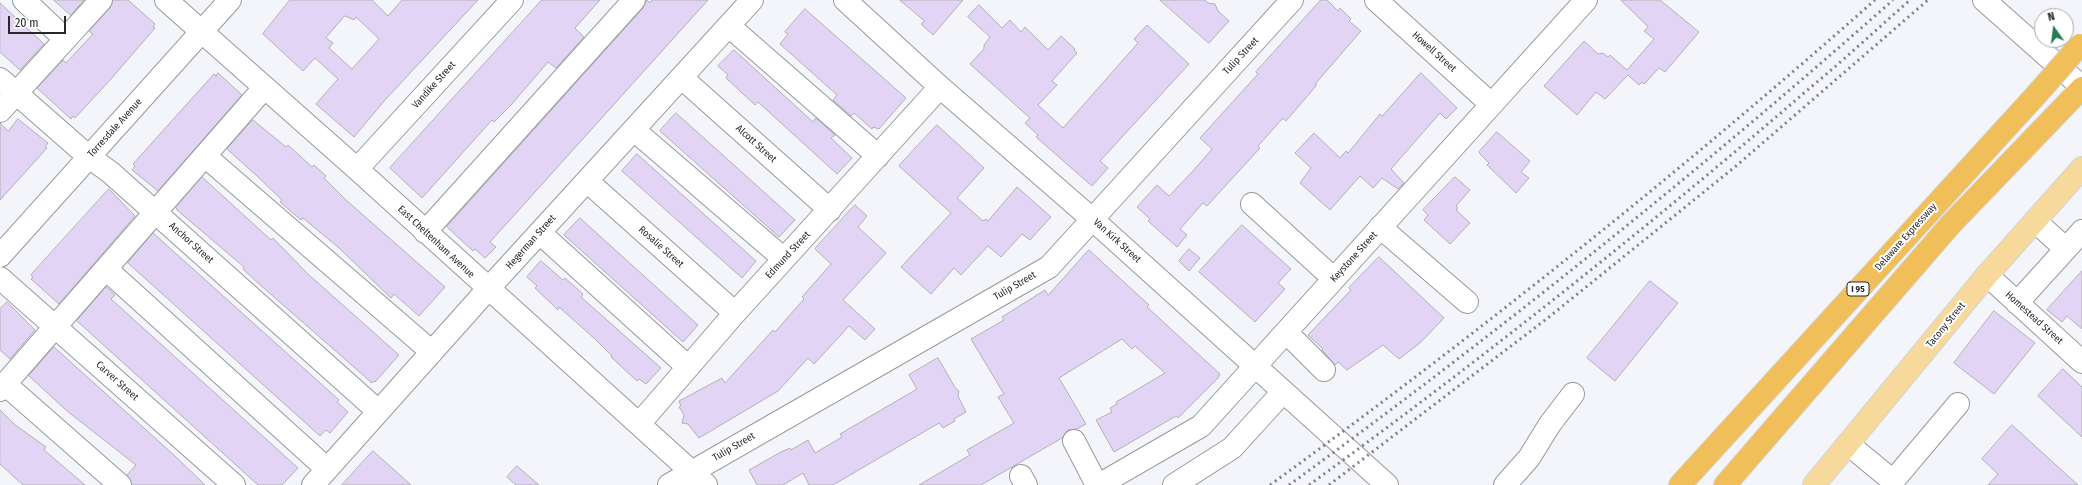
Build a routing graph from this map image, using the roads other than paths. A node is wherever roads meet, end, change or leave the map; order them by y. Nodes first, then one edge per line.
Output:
1 (24, 0) edge
2 (101, 0) edge
3 (166, 0) edge
4 (230, 0) edge
5 (512, 0) edge
6 (634, 0) edge
7 (752, 0) edge
8 (846, 0) edge
9 (1292, 0) edge
10 (1376, 0) edge
11 (1586, 0) edge
12 (1984, 0) edge
13 (729, 26) junction
14 (202, 32) junction
15 (65, 39) junction
16 (2081, 44) edge
17 (682, 78) junction
18 (8, 86) edge
19 (940, 87) junction
20 (264, 88) junction
21 (2082, 88) edge
22 (1492, 104) junction
23 (0, 111) edge
24 (634, 130) junction
25 (205, 156) junction
26 (878, 156) junction
27 (89, 157) junction
28 (2082, 168) edge
29 (357, 169) junction
30 (587, 181) junction
31 (1252, 204) dead end
32 (830, 210) junction
33 (156, 212) junction
34 (1092, 218) junction
35 (2035, 222) junction
36 (1380, 228) junction
37 (2082, 231) edge
38 (425, 232) junction
39 (540, 232) junction
40 (2066, 249) junction
41 (0, 256) edge
42 (784, 260) junction
43 (106, 270) junction
44 (1987, 275) junction
45 (0, 278) edge
46 (1334, 279) junction
47 (488, 289) junction
48 (1467, 302) dead end
49 (2017, 302) junction
50 (735, 313) junction
51 (56, 327) junction
52 (1286, 332) junction
53 (432, 352) junction
54 (2082, 362) edge
55 (688, 367) junction
56 (1255, 367) junction
57 (1324, 370) dead end
58 (3, 387) edge
59 (1284, 392) junction
60 (1573, 394) dead end
61 (1958, 404) dead end
62 (378, 412) junction
63 (638, 424) junction
64 (1074, 441) dead end
65 (1848, 444) junction
66 (320, 477) edge
67 (698, 478) edge
68 (1891, 483) edge
69 (120, 485) edge
70 (234, 485) edge
71 (669, 485) edge
72 (1098, 485) edge
73 (1174, 485) edge
74 (1387, 485) edge
75 (1505, 485) edge
76 (1680, 485) edge
77 (1725, 485) edge
78 (1814, 485) edge

1 - 15 street
2 - 15 street
3 - 14 street, East Cheltenham Avenue
4 - 14 street, Torresdale Avenue
5 - 29 street, Vandike Street
6 - 38 street
7 - 13 street, Hegerman Street
8 - 19 street, Van Kirk Street
9 - 34 street, Tulip Street
10 - 22 street, Howell Street
11 - 22 street, Keystone Street
12 - 21 street
13 - 17 street, Hegerman Street
13 - 26 street
14 - 20 street, East Cheltenham Avenue
14 - 27 street, Torresdale Avenue
15 - 18 street
16 - 76 highway, Delaware Expressway / I 95, bridge
17 - 24 street, Hegerman Street
17 - 32 street, Alcott Street
18 - 23 street
18 - 27 street, Anchor Street
19 - 26 street, Edmund Street
19 - 34 street, Van Kirk Street
20 - 25 street
20 - 29 street, East Cheltenham Avenue
21 - 77 highway, I 95
22 - 36 street, Keystone Street
24 - 30 street, Hegerman Street
24 - 42 street
25 - 33 street
25 - 53 street
26 - 32 street, Edmund Street
27 - 33 street, Anchor Street
27 - 41 street, Torresdale Avenue
28 - 35 main road, Tacony Street
29 - 38 street, East Cheltenham Avenue
30 - 39 street, Hegerman Street
30 - 50 street, Rosalie Street
31 - 46 street
32 - 42 street, Edmund Street
33 - 43 street
33 - 62 street, Anchor Street
34 - 56 street, Van Kirk Street
34 - 67 street, Tulip Street
35 - 40 street
35 - 44 main road, Tacony Street
36 - 46 street, Keystone Street
36 - 48 street
37 - 40 street
38 - 47 street, East Cheltenham Avenue
39 - 47 street, Hegerman Street
39 - 55 street
40 - 49 street
42 - 50 street, Edmund Street
43 - 51 street
43 - 66 street
44 - 49 street, Homestead Street
44 - 65 main road, Tacony Street
45 - 51 street, Carver Street
46 - 52 street, Keystone Street
47 - 53 street, Hegerman Street
47 - 63 street, East Cheltenham Avenue
49 - 54 street, Homestead Street
50 - 55 street, Edmund Street
51 - 58 street
51 - 70 street, Carver Street
52 - 56 street, Keystone Street
52 - 57 street
53 - 62 street, Hegerman Street
55 - 63 street, Edmund Street
56 - 59 street, Van Kirk Street
56 - 72 street, Keystone Street
58 - 69 street
59 - 73 street
59 - 74 street, Van Kirk Street
60 - 75 street
61 - 68 street
62 - 66 street, Hegerman Street
63 - 67 street, East Cheltenham Avenue
64 - 72 street
65 - 68 street
65 - 78 main road, Tacony Street
67 - 71 street, Tulip Street

